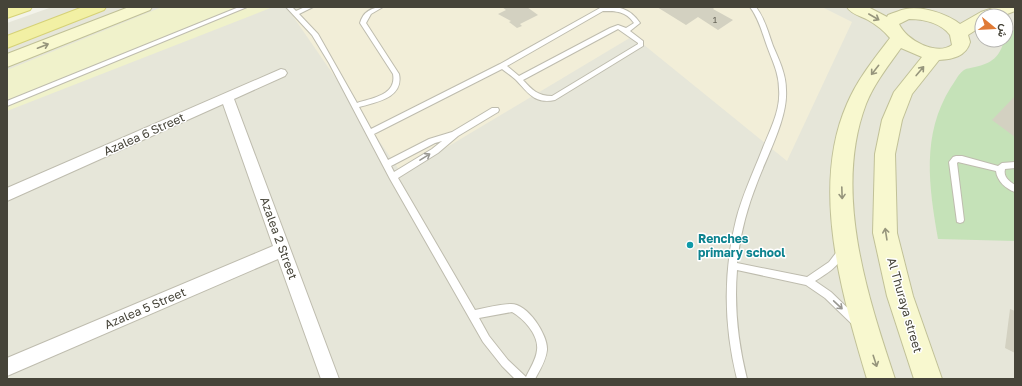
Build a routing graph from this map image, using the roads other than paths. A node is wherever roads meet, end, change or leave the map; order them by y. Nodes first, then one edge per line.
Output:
1 (24, 7) edge
2 (98, 7) edge
3 (144, 7) edge
4 (244, 7) edge
5 (310, 7) edge
6 (380, 7) edge
7 (753, 7) edge
8 (855, 7) edge
9 (893, 7) edge
10 (946, 7) edge
11 (292, 10) edge
12 (7, 13) edge
13 (922, 14) junction
14 (974, 24) edge
15 (626, 30) junction
16 (958, 33) junction
17 (896, 34) junction
18 (7, 42) edge
19 (935, 53) junction
20 (7, 61) edge
21 (502, 66) junction
22 (280, 73) dead end
23 (519, 79) junction
24 (227, 98) junction
25 (7, 104) edge
26 (356, 106) junction
27 (495, 110) dead end
28 (370, 133) junction
29 (455, 134) junction
30 (387, 164) junction
31 (1015, 165) edge
32 (1000, 170) junction
33 (393, 177) junction
34 (1015, 189) edge
35 (7, 195) edge
36 (960, 220) dead end
37 (847, 242) junction
38 (283, 249) junction
39 (734, 266) junction
40 (808, 281) junction
41 (472, 315) junction
42 (868, 338) junction
43 (7, 367) edge
44 (330, 379) edge
45 (522, 379) edge
46 (530, 379) edge
47 (742, 379) edge
48 (881, 379) edge
49 (928, 379) edge

1 - 12 main road
2 - 18 main road
20 -> 3 street
4 - 25 lane
5 - 11 lane
6 - 26 lane
7 - 39 lane
8 -> 17 street
9 - 13 street
10 - 13 street
11 - 26 lane
13 - 16 street
13 - 17 street
14 - 16 street
15 - 21 lane
15 - 23 lane
15 - 23 lane
16 - 19 street
17 - 19 street
17 -> 37 street
49 -> 19 street, Al Thuraya street
21 - 23 lane
21 - 28 lane
22 - 24 street, Azalea 6 Street
24 - 35 street, Azalea 6 Street
24 - 38 street, Azalea 2 Street
26 - 28 lane
27 - 29 lane
28 - 30 lane
29 - 30 lane
33 -> 29 lane
30 - 33 lane
31 - 32 lane
32 - 34 lane
32 - 36 lane
33 - 41 lane
37 - 40 lane
37 - 42 street
38 - 43 street, Azalea 5 Street
38 - 44 street, Azalea 2 Street
39 - 40 lane
39 - 47 lane
40 -> 42 lane
41 - 45 lane
41 - 46 lane
42 -> 48 street

